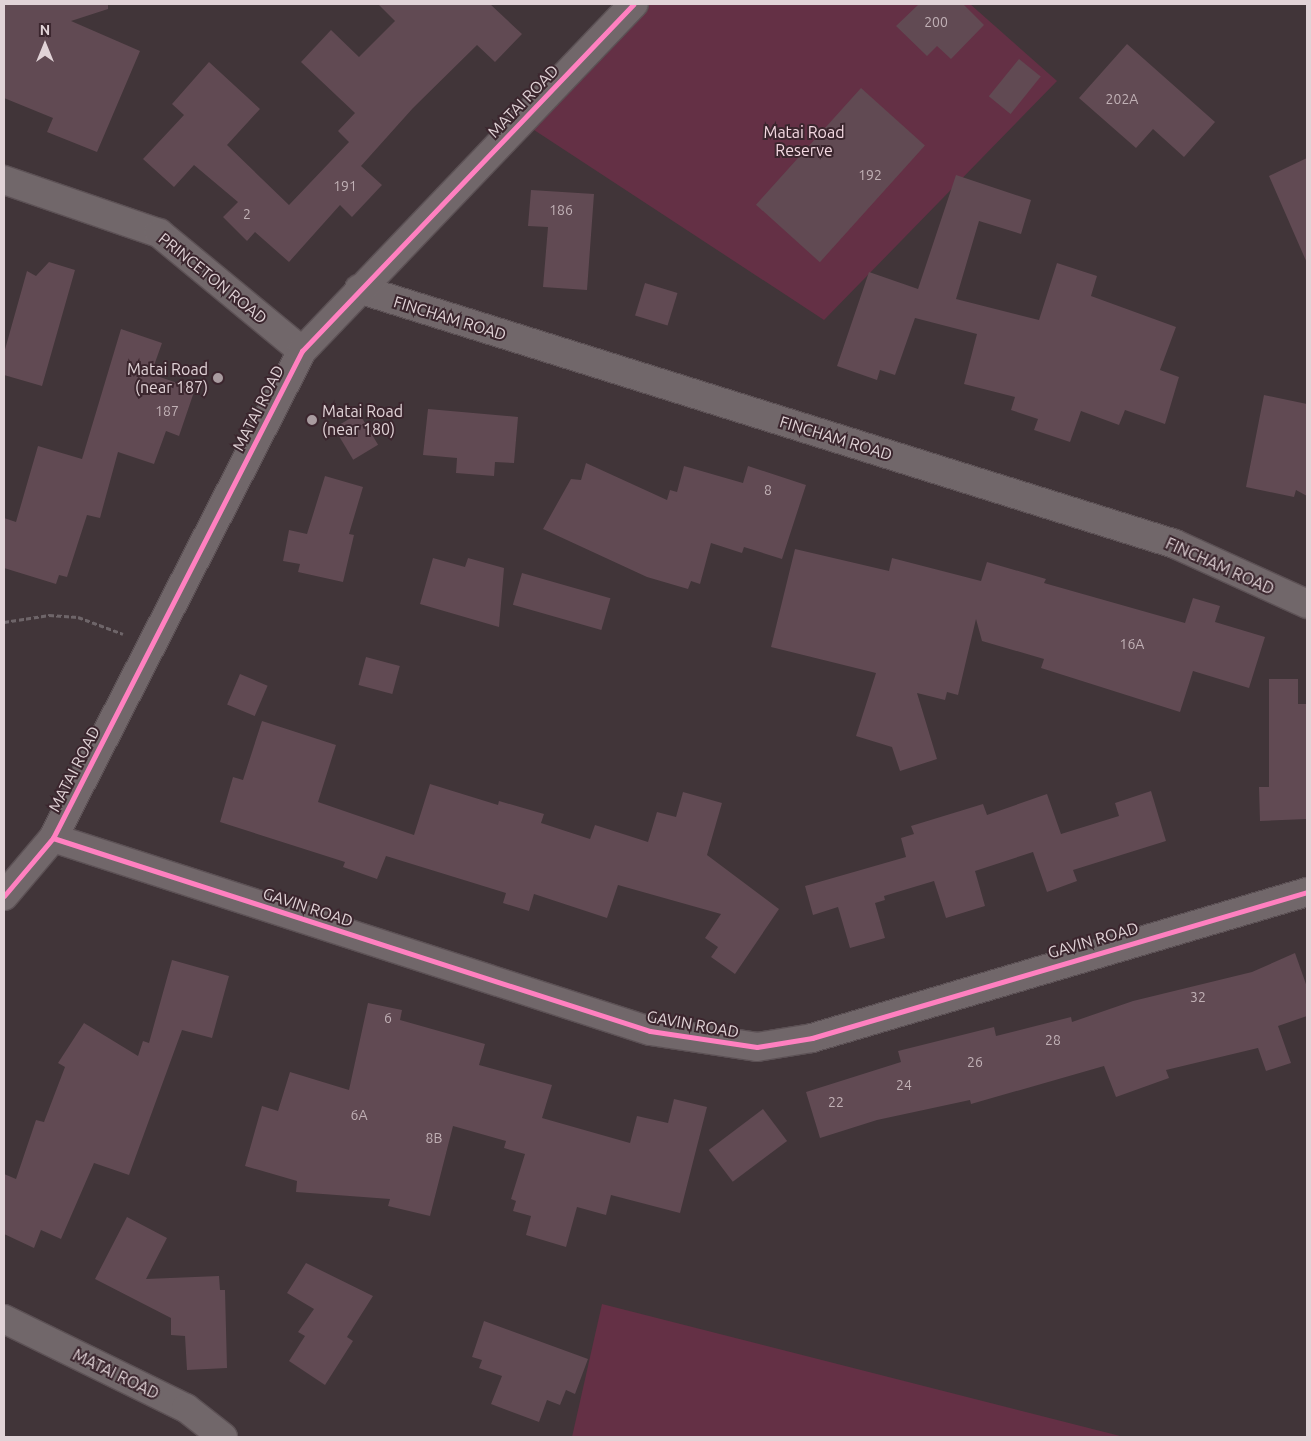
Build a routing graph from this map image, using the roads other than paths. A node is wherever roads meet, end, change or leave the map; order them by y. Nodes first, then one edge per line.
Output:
1 (634, 4) edge
2 (4, 180) edge
3 (359, 289) junction
4 (302, 351) junction
5 (1307, 604) edge
6 (53, 838) junction
7 (1307, 892) edge
8 (4, 896) edge
9 (4, 1320) edge
10 (224, 1437) edge

1 - 3 street, MATAI ROAD
2 - 4 street, PRINCETON ROAD
3 - 4 street, MATAI ROAD
3 - 5 street, FINCHAM ROAD
4 - 6 street, MATAI ROAD
6 - 7 street, GAVIN ROAD
6 - 8 street, MATAI ROAD
9 - 10 street, MATAI ROAD

